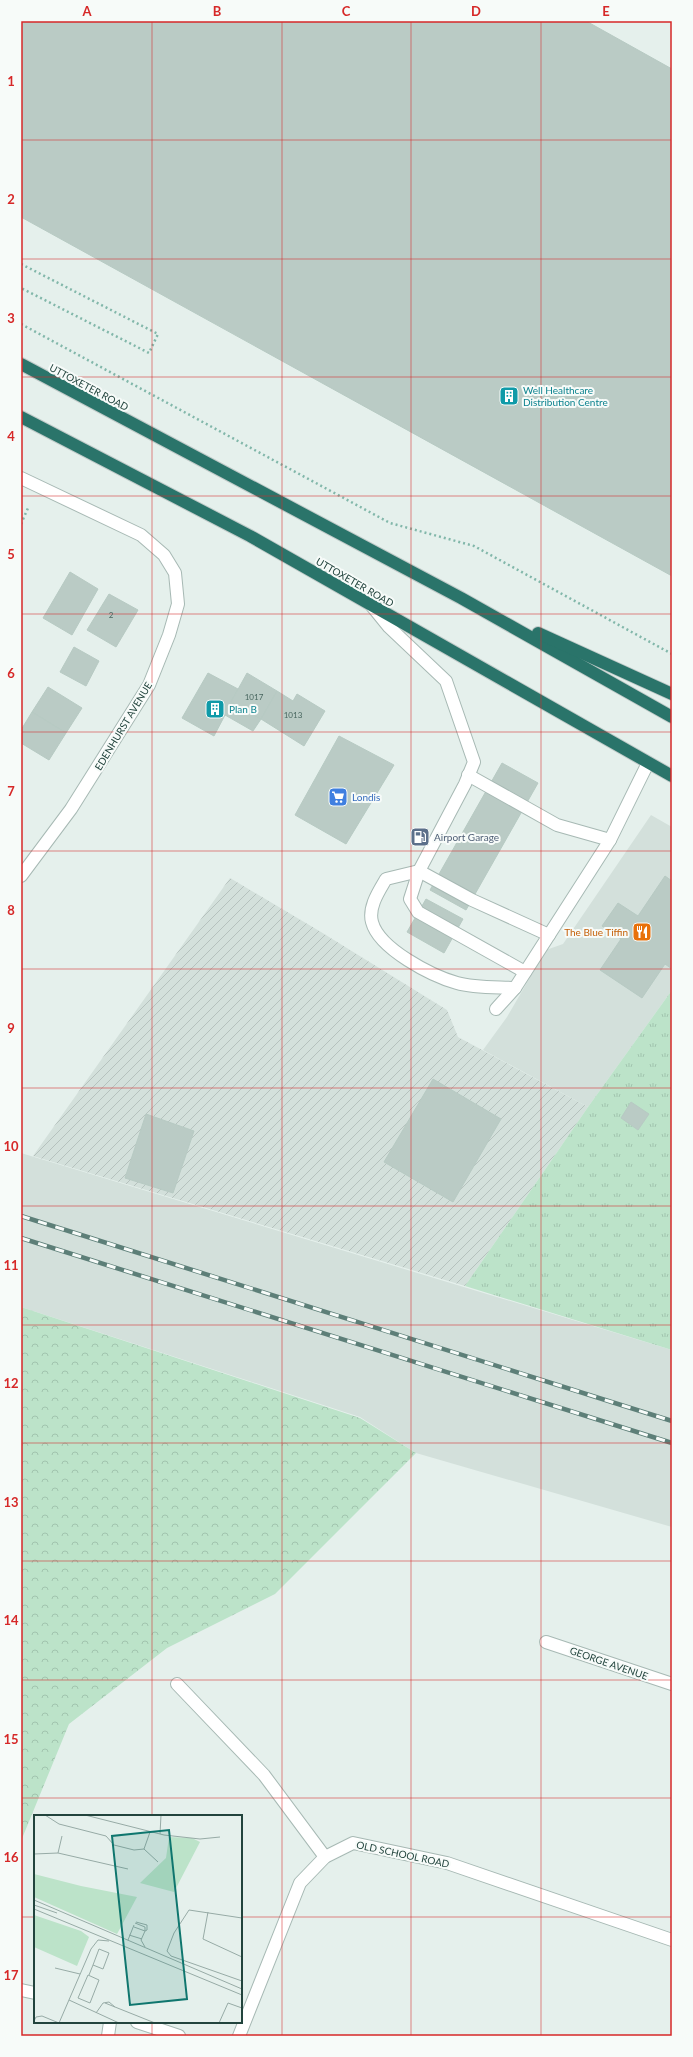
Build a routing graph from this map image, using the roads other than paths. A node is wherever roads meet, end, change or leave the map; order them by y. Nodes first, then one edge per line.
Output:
1 (21, 364) edge
2 (21, 417) edge
3 (21, 478) edge
4 (461, 598) junction
5 (371, 605) junction
6 (672, 694) edge
7 (672, 717) edge
8 (648, 763) junction
9 (468, 775) junction
10 (672, 776) edge
11 (610, 840) junction
12 (419, 870) junction
13 (21, 876) edge
14 (549, 935) junction
15 (525, 972) junction
16 (515, 988) junction
17 (496, 1009) dead end
18 (546, 1642) dead end
19 (177, 1684) dead end
20 (672, 1684) edge
21 (325, 1856) junction
22 (672, 1940) edge
23 (21, 1990) edge
24 (34, 1993) edge
25 (110, 2023) edge
26 (140, 2023) edge
27 (108, 2036) edge
28 (179, 2036) edge
29 (239, 2036) edge

1 - 4 highway, UTTOXETER ROAD
2 - 5 highway, UTTOXETER ROAD
3 - 13 street, EDENHURST AVENUE
4 - 6 highway
4 - 7 highway, UTTOXETER ROAD
5 - 8 highway, UTTOXETER ROAD
5 - 9 street
8 - 10 highway, UTTOXETER ROAD
8 - 11 street
9 - 11 street
9 - 12 street
11 - 14 street
12 - 14 street
12 - 15 street
12 - 16 street
14 - 15 street
15 - 16 street
16 - 17 street
18 - 20 street, GEORGE AVENUE
19 - 21 street
21 - 22 street, OLD SCHOOL ROAD
21 - 29 street, OLD SCHOOL ROAD
23 - 24 street
25 - 27 street
26 - 28 street

